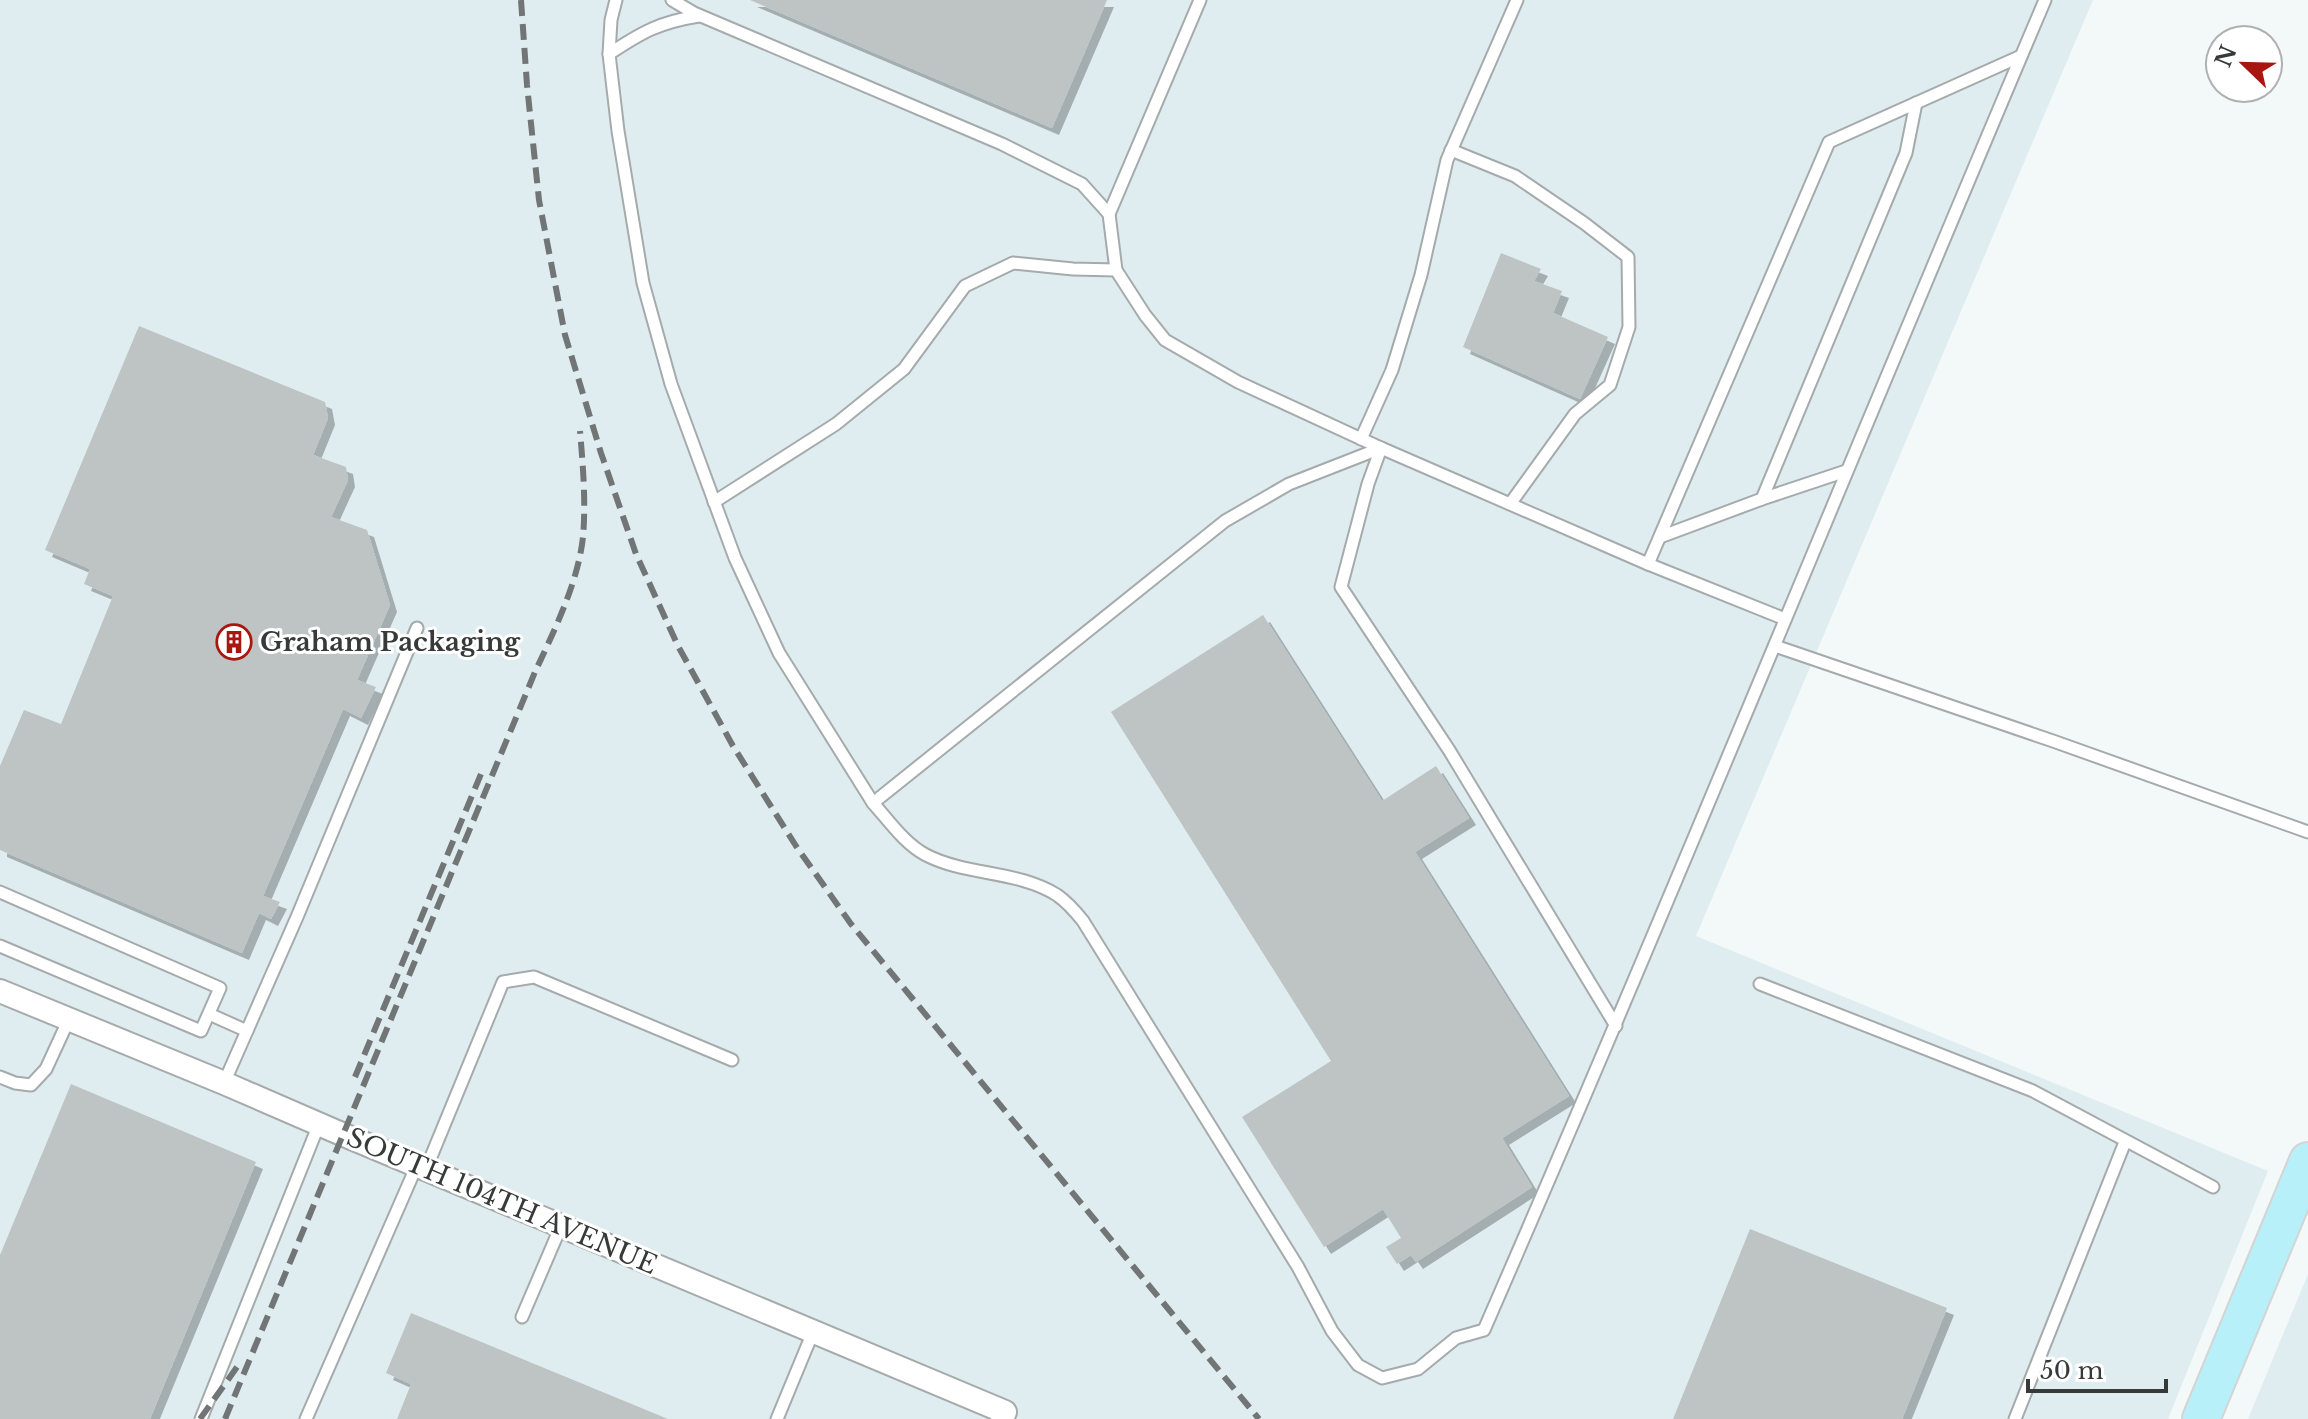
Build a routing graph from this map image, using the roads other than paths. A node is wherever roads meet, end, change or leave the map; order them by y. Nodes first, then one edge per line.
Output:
1 (616, 0) edge
2 (672, 0) edge
3 (1200, 0) edge
4 (1517, 0) edge
5 (2045, 0) edge
6 (699, 16) junction
7 (609, 54) junction
8 (2021, 56) junction
9 (1916, 103) junction
10 (1451, 150) junction
11 (1109, 214) junction
12 (1116, 270) junction
13 (1361, 439) junction
14 (1381, 448) junction
15 (1846, 471) junction
16 (1762, 499) junction
17 (714, 502) junction
18 (1510, 504) junction
19 (1660, 537) junction
20 (1648, 564) junction
21 (1785, 619) junction
22 (417, 628) dead end
23 (1775, 646) junction
24 (873, 803) junction
25 (2308, 832) edge
26 (0, 892) edge
27 (0, 946) edge
28 (1760, 984) dead end
29 (0, 991) edge
30 (209, 1014) junction
31 (69, 1019) junction
32 (1616, 1026) junction
33 (247, 1031) junction
34 (732, 1060) dead end
35 (0, 1077) edge
36 (224, 1083) junction
37 (319, 1124) junction
38 (2125, 1142) junction
39 (421, 1167) junction
40 (2306, 1174) edge
41 (2213, 1187) dead end
42 (561, 1226) junction
43 (522, 1317) dead end
44 (813, 1332) junction
45 (1004, 1415) edge
46 (201, 1419) edge
47 (306, 1419) edge
48 (777, 1419) edge
49 (2015, 1419) edge
50 (2201, 1419) edge

1 - 7 lane
2 - 6 lane
3 - 11 lane
4 - 10 lane
5 - 8 lane
6 - 7 lane
6 - 11 lane
7 - 17 lane
8 - 9 lane
8 - 15 lane
9 - 16 lane
9 - 19 lane
10 - 13 lane
10 - 18 lane
11 - 12 lane
12 - 13 lane
12 - 17 lane
13 - 14 lane
14 - 18 lane
14 - 24 lane
14 - 32 lane
15 - 16 lane
15 - 21 lane
16 - 19 lane
17 - 24 lane
18 - 20 lane
19 - 20 lane
20 - 21 lane
21 - 23 lane
22 - 33 lane
23 - 25 lane
23 - 32 lane
24 - 32 lane
26 - 30 lane
27 - 30 lane
28 - 38 lane
29 - 31 street, SOUTH 104TH AVENUE
30 - 33 lane
31 - 35 lane
31 - 36 street, SOUTH 104TH AVENUE
33 - 36 lane
34 - 39 lane
36 - 37 street, SOUTH 104TH AVENUE
37 - 39 street, SOUTH 104TH AVENUE
37 - 46 lane
38 - 41 lane
38 - 49 lane
39 - 42 street, SOUTH 104TH AVENUE
39 - 47 lane
40 - 50 main road
42 - 43 lane
42 - 44 street, SOUTH 104TH AVENUE
44 - 45 street, SOUTH 104TH AVENUE
44 - 48 lane

